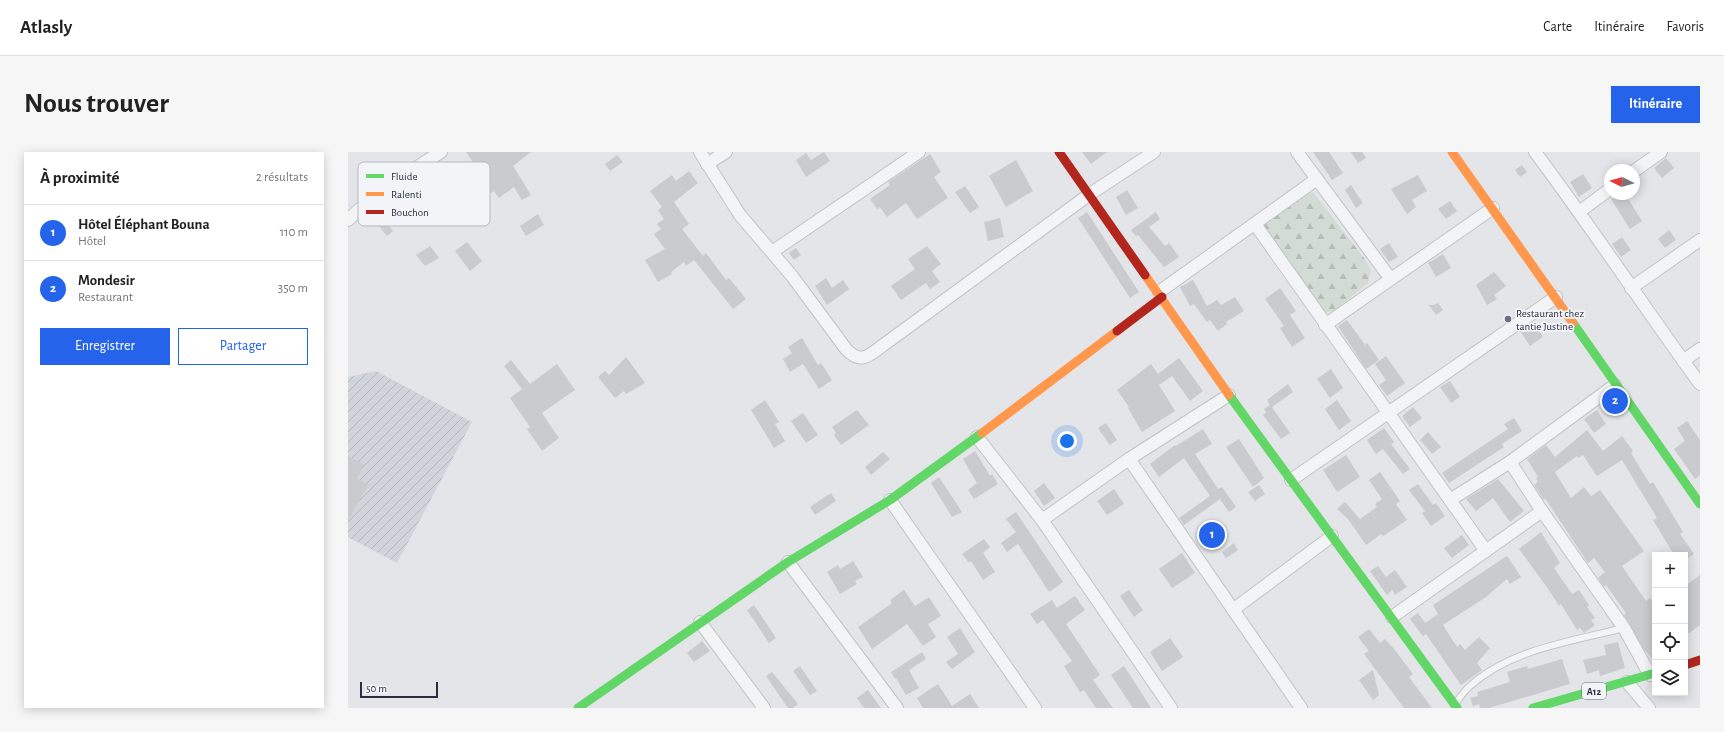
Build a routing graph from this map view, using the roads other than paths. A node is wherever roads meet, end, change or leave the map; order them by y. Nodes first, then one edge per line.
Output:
1 (441, 152) edge
2 (700, 152) edge
3 (726, 152) edge
4 (919, 152) edge
5 (1059, 152) edge
6 (1154, 152) edge
7 (1297, 152) edge
8 (1452, 152) edge
9 (1534, 152) edge
10 (1660, 152) edge
11 (425, 162) edge
12 (707, 164) junction
13 (1640, 167) edge
14 (1317, 179) junction
15 (1090, 194) junction
16 (1604, 194) edge
17 (1493, 208) junction
18 (358, 211) edge
19 (1580, 212) junction
20 (348, 220) edge
21 (1255, 224) junction
22 (1700, 240) edge
23 (772, 252) junction
24 (1390, 278) junction
25 (1631, 288) junction
26 (1160, 294) junction
27 (1556, 297) junction
28 (1325, 325) junction
29 (1700, 350) edge
30 (1683, 360) junction
31 (1700, 384) edge
32 (1616, 385) junction
33 (1230, 395) junction
34 (1387, 412) junction
35 (977, 437) junction
36 (1129, 459) junction
37 (1510, 462) junction
38 (1291, 480) junction
39 (890, 500) junction
40 (1450, 500) junction
41 (1700, 504) edge
42 (1542, 511) junction
43 (1042, 520) junction
44 (1332, 536) junction
45 (1486, 551) junction
46 (788, 562) junction
47 (1234, 609) junction
48 (1392, 617) junction
49 (700, 622) junction
50 (1624, 628) junction
51 (1700, 660) edge
52 (1688, 664) edge
53 (1652, 672) edge
54 (1652, 674) edge
55 (1627, 682) junction
56 (1455, 706) edge
57 (578, 708) edge
58 (764, 708) edge
59 (897, 708) edge
60 (1035, 708) edge
61 (1171, 708) edge
62 (1301, 708) edge
63 (1533, 708) edge
64 (1649, 708) edge

1 - 11 street
2 - 12 street
3 - 12 street
4 - 23 street
5 - 15 street
6 - 15 street
7 - 14 street
8 - 17 street
9 - 19 street
10 - 13 street
12 - 23 street
14 - 21 street
14 - 24 street
15 - 23 street
15 - 26 street
16 - 19 street
17 - 24 street
17 - 27 street
18 - 20 street
19 - 25 street
21 - 26 street
21 - 28 street
22 - 25 street
24 - 28 street
25 - 30 street
26 - 33 street
26 - 35 street
27 - 32 street
27 - 34 street
28 - 34 street
29 - 30 street
30 - 31 street
32 - 37 street
32 - 41 street
33 - 36 street
33 - 38 street
34 - 38 street
34 - 40 street
35 - 39 street
35 - 43 street
36 - 43 street
36 - 47 street
37 - 40 street
37 - 42 street
38 - 44 street
39 - 46 street
39 - 60 street
40 - 45 street
42 - 45 street
42 - 50 street
43 - 61 street
44 - 47 street
44 - 48 street
45 - 48 street
46 - 49 street
46 - 59 street
47 - 62 street
48 - 56 street
49 - 57 street
49 - 58 street
50 - 53 street
50 - 56 lane
51 - 52 street
54 - 55 street, A12
55 - 63 street, A12
55 - 64 street

